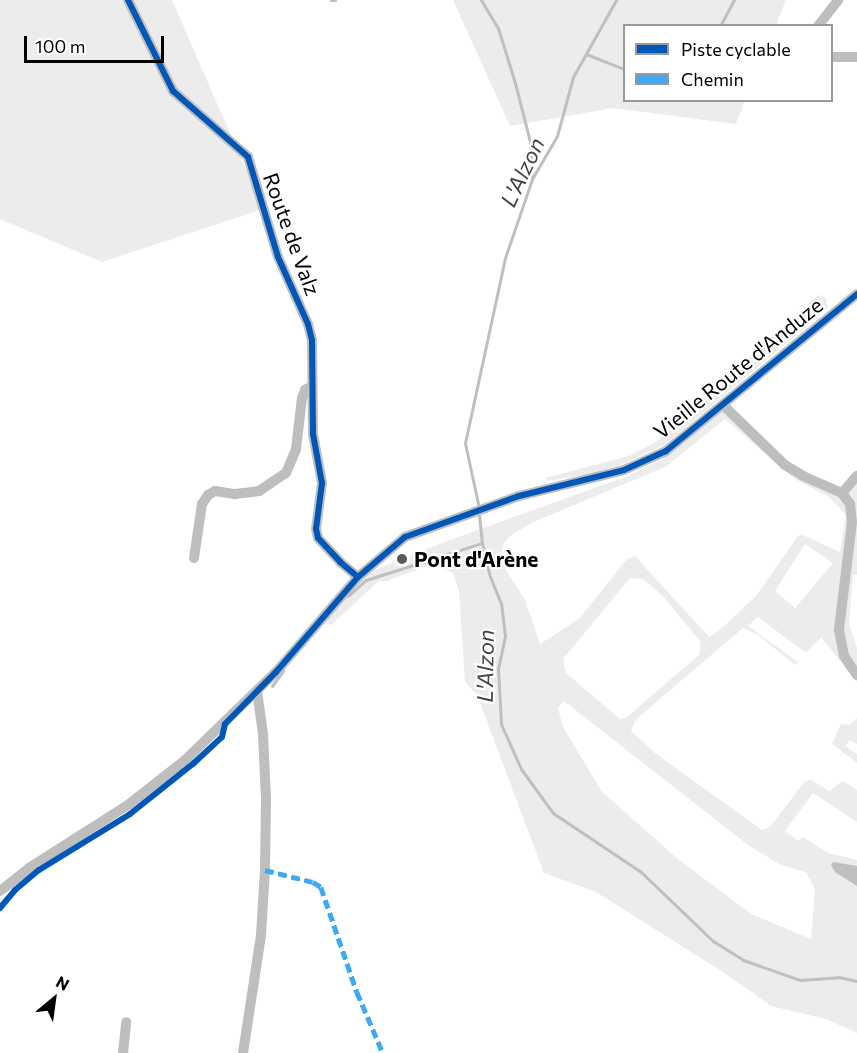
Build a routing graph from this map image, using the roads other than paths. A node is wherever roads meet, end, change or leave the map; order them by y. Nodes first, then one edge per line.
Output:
1 (128, 0) edge
2 (838, 0) edge
3 (820, 24) edge
4 (833, 57) edge
5 (857, 57) edge
6 (857, 294) edge
7 (310, 387) junction
8 (723, 405) junction
9 (857, 476) edge
10 (842, 493) junction
11 (194, 558) dead end
12 (358, 577) junction
13 (857, 675) edge
14 (257, 691) junction
15 (0, 891) edge
16 (126, 1022) dead end
17 (123, 1053) edge
18 (243, 1053) edge

1 - 7 street, Route de Valz
2 - 3 street
4 - 5 street
6 - 8 street, Vieille Route d'Anduze
7 - 11 street
7 - 12 street, Route de Valz
8 - 10 street
8 - 12 street, Vieille Route d'Anduze
9 - 10 street
10 - 13 street
12 - 14 street, Vieille Route d'Anduze
14 - 15 street, Vieille Route d'Anduze
14 - 18 street
16 - 17 street

